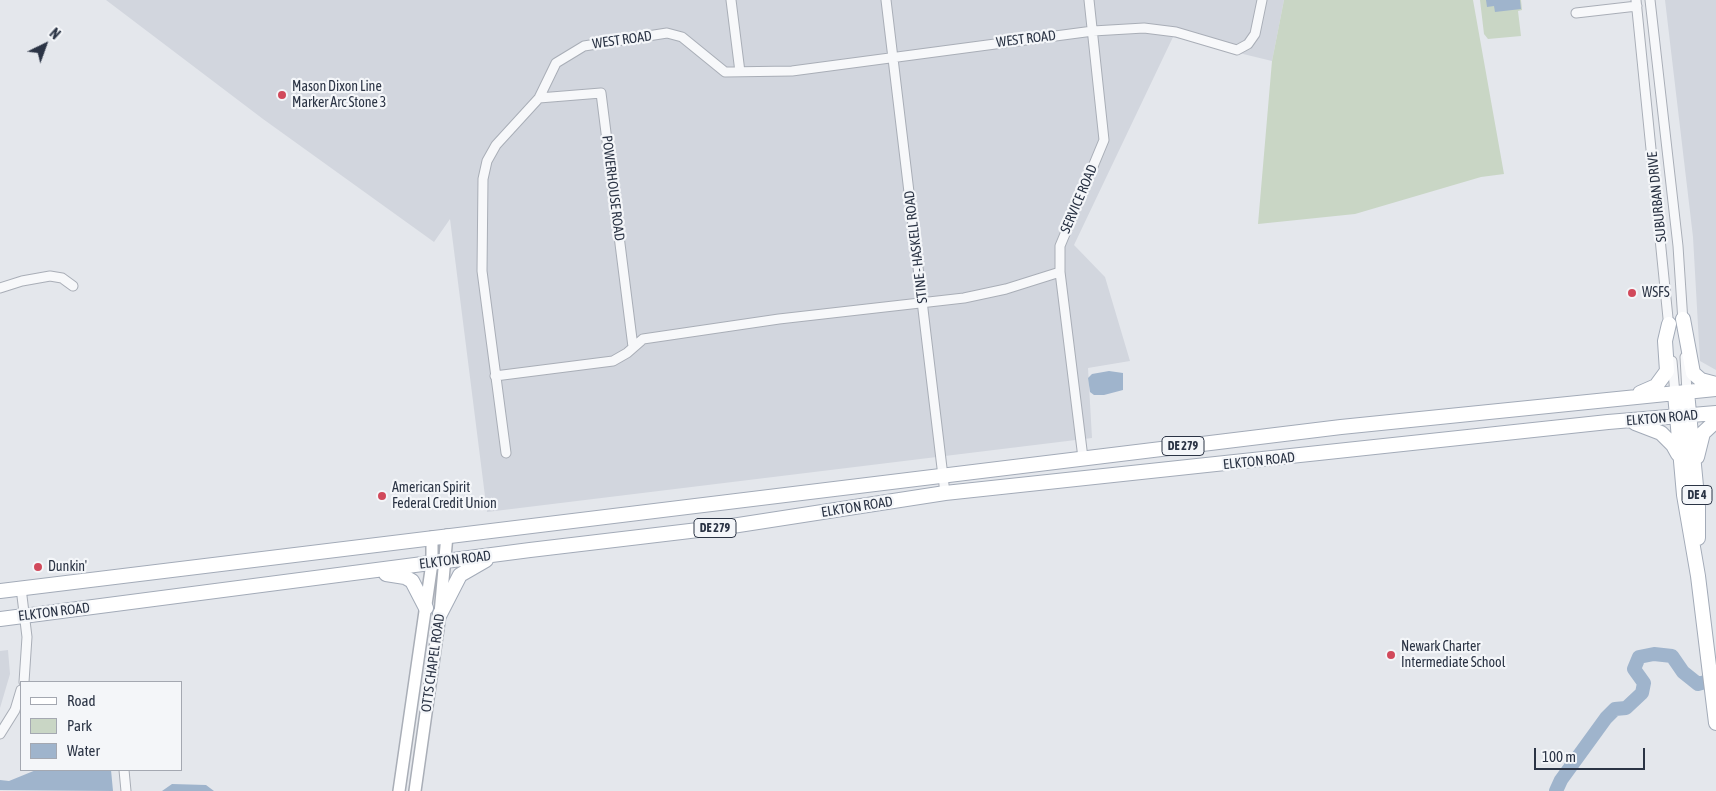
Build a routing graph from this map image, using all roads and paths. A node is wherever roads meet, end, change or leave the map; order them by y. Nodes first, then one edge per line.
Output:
1 (731, 0) edge
2 (886, 0) edge
3 (1089, 0) edge
4 (1262, 0) edge
5 (1650, 0) edge
6 (1637, 3) edge
7 (1576, 13) dead end
8 (1093, 31) junction
9 (893, 57) junction
10 (740, 72) junction
11 (538, 98) junction
12 (1060, 272) junction
13 (1, 285) edge
14 (74, 286) dead end
15 (923, 303) junction
16 (1683, 320) junction
17 (1669, 324) junction
18 (633, 347) junction
19 (495, 376) junction
20 (1716, 384) edge
21 (1716, 389) edge
22 (1681, 393) junction
23 (1626, 399) junction
24 (1716, 413) edge
25 (1682, 415) junction
26 (1625, 421) junction
27 (1716, 421) edge
28 (506, 453) dead end
29 (1083, 458) junction
30 (1681, 460) junction
31 (943, 475) junction
32 (1696, 483) junction
33 (945, 493) junction
34 (447, 535) junction
35 (432, 537) junction
36 (499, 554) junction
37 (438, 562) junction
38 (370, 572) junction
39 (1698, 576) junction
40 (21, 588) junction
41 (0, 591) edge
42 (426, 608) junction
43 (440, 614) junction
44 (25, 616) junction
45 (0, 619) edge
46 (24, 681) edge
47 (20, 693) edge
48 (1716, 723) edge
49 (0, 734) edge
50 (124, 771) edge
51 (126, 791) edge
52 (399, 791) edge
53 (415, 791) edge

1 - 10 street
2 - 9 street, STINE - HASKELL ROAD
3 - 8 street, SERVICE ROAD
4 - 8 street, WEST ROAD
5 - 16 street, SUBURBAN DRIVE
6 - 7 street
6 - 17 street, SUBURBAN DRIVE
8 - 9 street, WEST ROAD
8 - 12 street, SERVICE ROAD
9 - 10 street, WEST ROAD
9 - 15 street, STINE - HASKELL ROAD
10 - 11 street, WEST ROAD
11 - 18 street, POWERHOUSE ROAD
11 - 19 street, WEST ROAD
12 - 15 street
12 - 29 street, SERVICE ROAD
13 - 14 street
15 - 18 street
15 - 31 street, STINE - HASKELL ROAD
16 - 20 main road
16 - 22 street, SUBURBAN DRIVE
17 - 22 street, SUBURBAN DRIVE
17 - 23 main road
18 - 19 street
19 - 28 street, WEST ROAD
21 - 22 main road, ELKTON ROAD
22 - 23 main road, ELKTON ROAD / DE 279
22 - 25 main road, DE 4
23 - 29 main road, ELKTON ROAD / DE 279
24 - 25 main road, ELKTON ROAD
25 - 26 main road, ELKTON ROAD / DE 279
25 - 30 main road, DE 4
25 - 32 main road, DE 4
26 - 30 main road
26 - 33 main road, ELKTON ROAD / DE 279
27 - 32 main road
29 - 31 main road, ELKTON ROAD / DE 279
30 - 39 main road, DE 4
31 - 33 street, STINE - HASKELL ROAD
31 - 34 main road, ELKTON ROAD / DE 279
32 - 39 main road, DE 4
33 - 36 main road, ELKTON ROAD / DE 279
34 - 35 main road, ELKTON ROAD / DE 279
34 - 37 main road, OTTS CHAPEL ROAD
35 - 37 main road, OTTS CHAPEL ROAD
35 - 40 main road, ELKTON ROAD / DE 279
36 - 37 main road, ELKTON ROAD / DE 279
36 - 43 main road
37 - 38 main road, ELKTON ROAD / DE 279
37 - 42 main road, OTTS CHAPEL ROAD
37 - 43 main road, OTTS CHAPEL ROAD
38 - 42 main road
38 - 44 main road, ELKTON ROAD / DE 279
39 - 48 main road, DE 4
40 - 41 main road, ELKTON ROAD / DE 279
40 - 44 street
42 - 52 main road, OTTS CHAPEL ROAD
43 - 53 main road, OTTS CHAPEL ROAD
44 - 45 main road, ELKTON ROAD / DE 279
44 - 46 street
47 - 49 street
50 - 51 street

